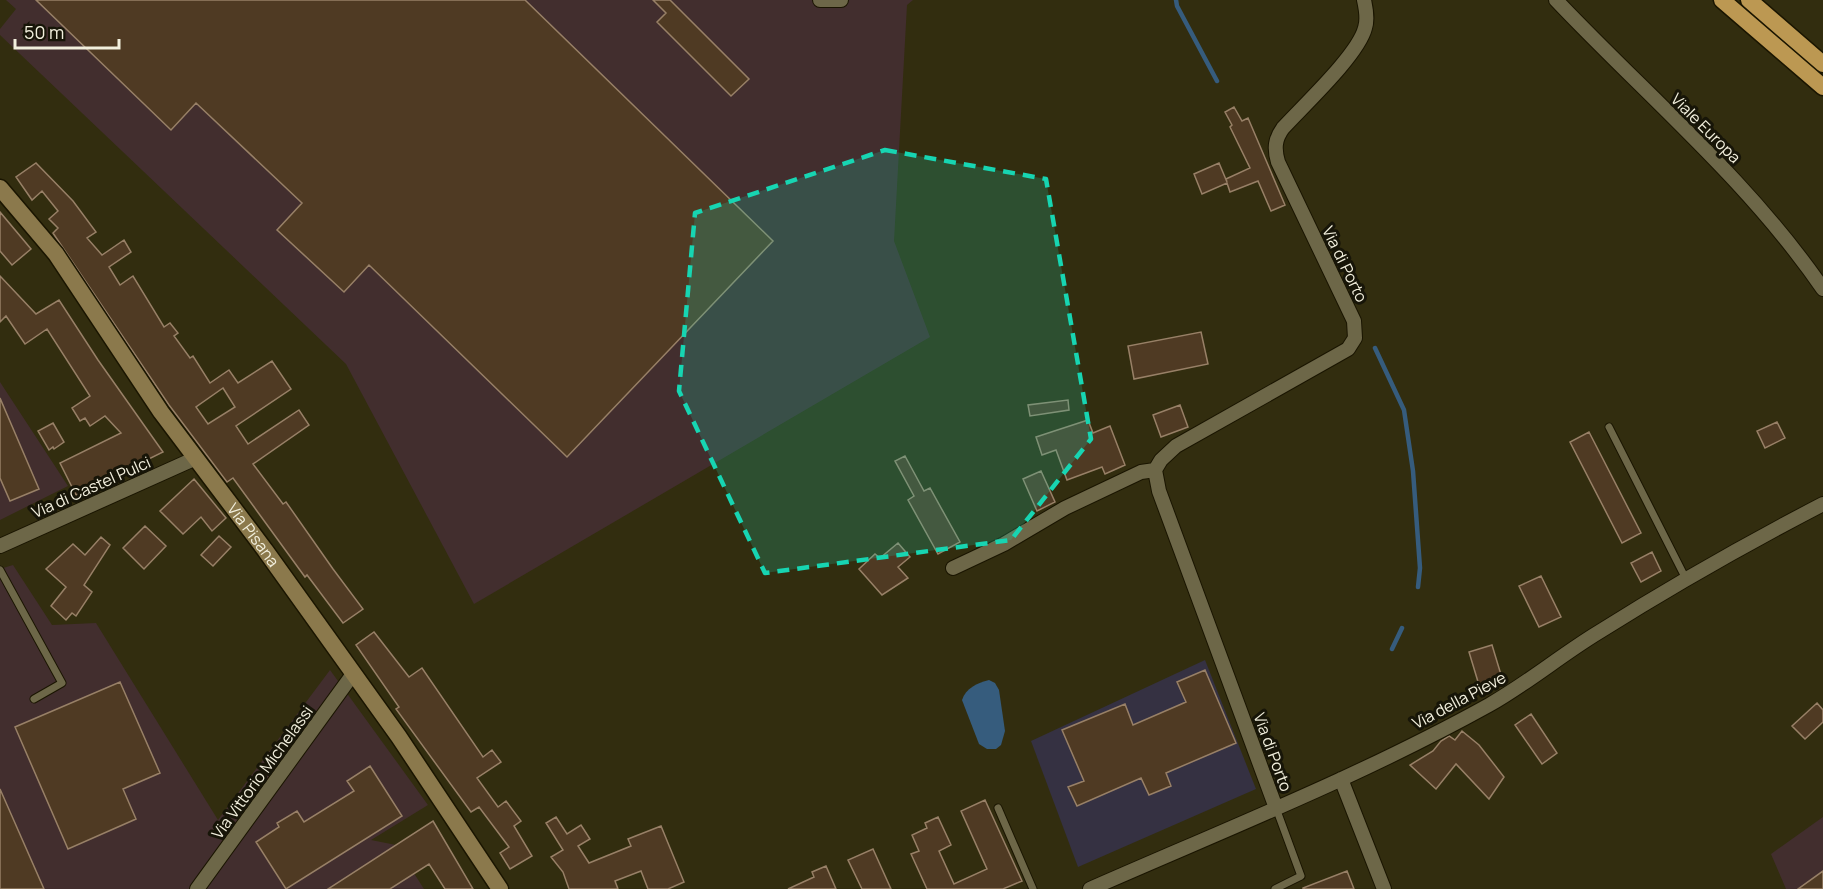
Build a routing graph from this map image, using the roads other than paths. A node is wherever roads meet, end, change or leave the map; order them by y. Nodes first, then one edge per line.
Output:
1 (820, 0) edge
2 (841, 0) edge
3 (1364, 0) edge
4 (1556, 0) edge
5 (1722, 0) edge
6 (1749, 0) edge
7 (1823, 64) edge
8 (1823, 87) edge
9 (0, 188) edge
10 (1823, 289) edge
11 (1609, 427) dead end
12 (196, 458) junction
13 (1155, 470) junction
14 (1823, 504) edge
15 (0, 546) edge
16 (953, 568) dead end
17 (0, 570) edge
18 (1686, 579) junction
19 (353, 674) junction
20 (34, 699) dead end
21 (1341, 779) junction
22 (998, 808) dead end
23 (1276, 808) junction
24 (197, 889) edge
25 (500, 889) edge
26 (1033, 889) edge
27 (1090, 889) edge
28 (1275, 889) edge
29 (1384, 889) edge

1 - 2 street
3 - 13 street, Via di Porto
4 - 10 street, Viale Europa
5 - 8 highway
6 - 7 highway
9 - 12 main road, Via Pisana
11 - 18 lane
12 - 15 street, Via di Castel Pulci
12 - 19 main road, Via Pisana
13 - 16 street
13 - 23 street, Via di Porto
14 - 18 street, Via della Pieve
17 - 20 lane
18 - 21 street, Via della Pieve
19 - 24 street, Via Vittorio Michelassi
19 - 25 main road, Via Pisana
21 - 23 street, Via della Pieve
21 - 29 street
22 - 26 lane
23 - 27 street, Via della Pieve
23 - 28 lane

